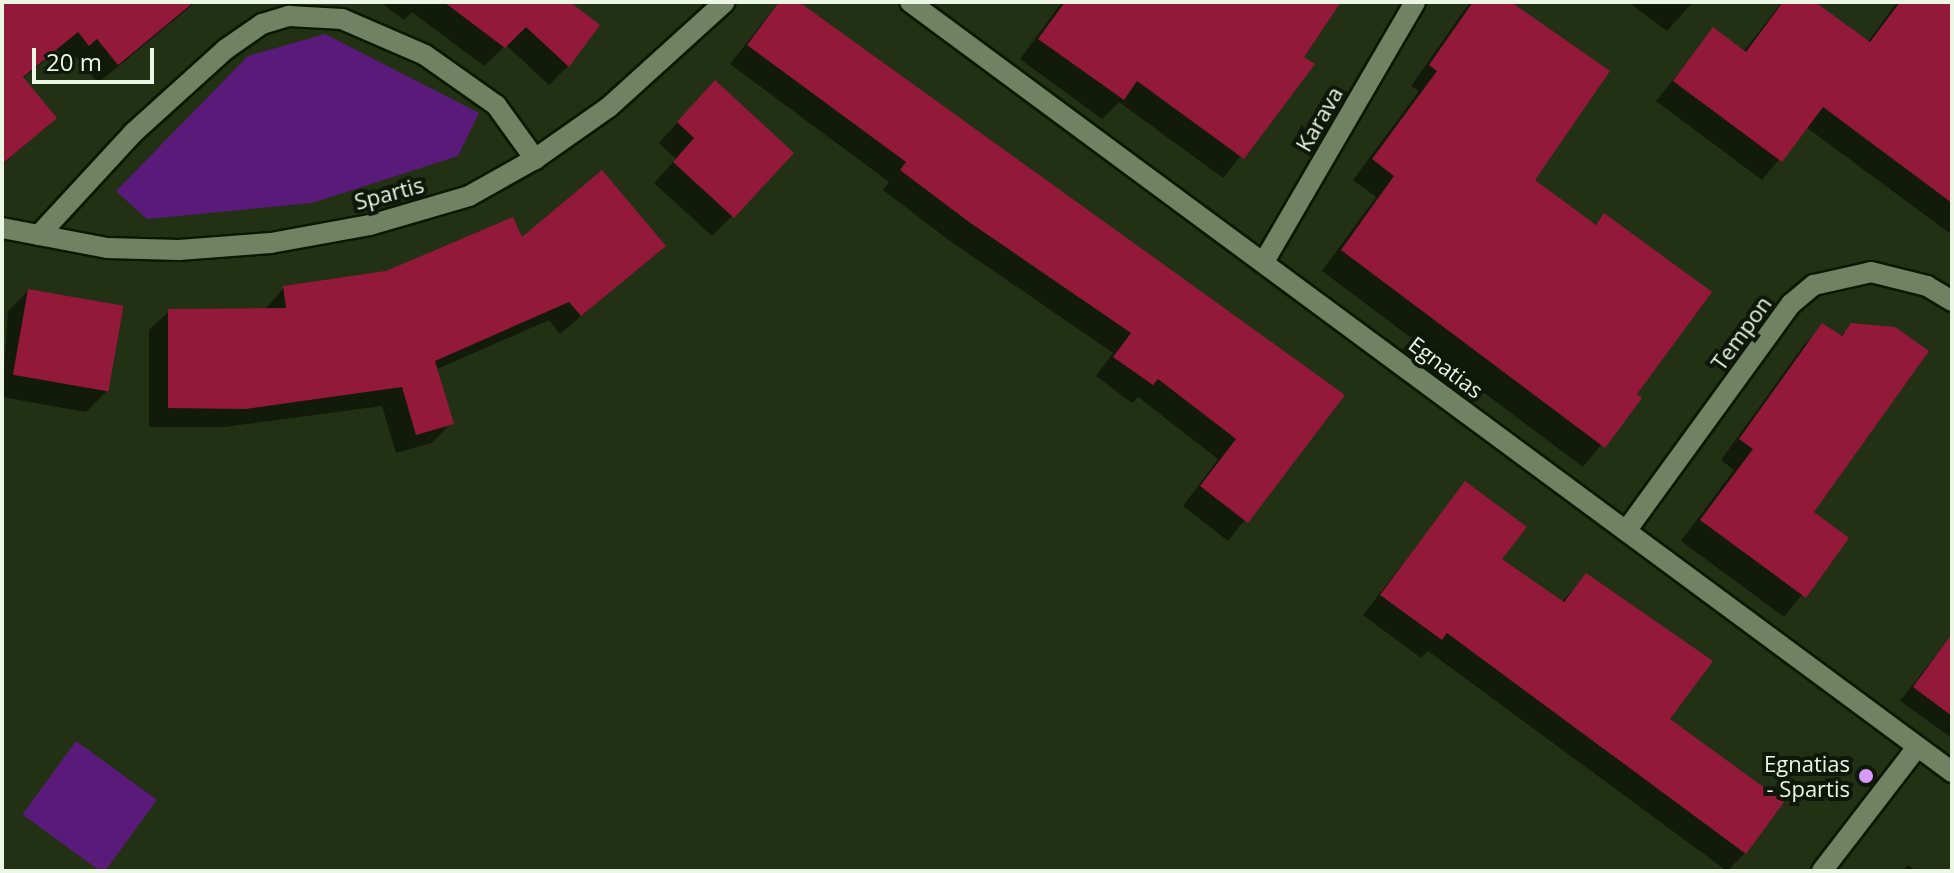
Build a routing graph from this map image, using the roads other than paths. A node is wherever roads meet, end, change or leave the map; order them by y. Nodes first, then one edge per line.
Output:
1 (725, 2) edge
2 (910, 2) edge
3 (1415, 2) edge
4 (535, 159) junction
5 (2, 228) edge
6 (39, 235) junction
7 (1265, 260) junction
8 (1952, 301) edge
9 (1626, 531) junction
10 (1917, 747) junction
11 (1952, 772) edge
12 (1822, 871) edge

1 - 4 street, Spartis
2 - 7 street, Egnatias
3 - 7 street, Karava
4 - 6 street, Spartis
4 - 6 street
5 - 6 street, Spartis
7 - 9 street, Egnatias
8 - 9 street, Tempon
9 - 10 street, Egnatias
10 - 11 street, Egnatias
10 - 12 street

